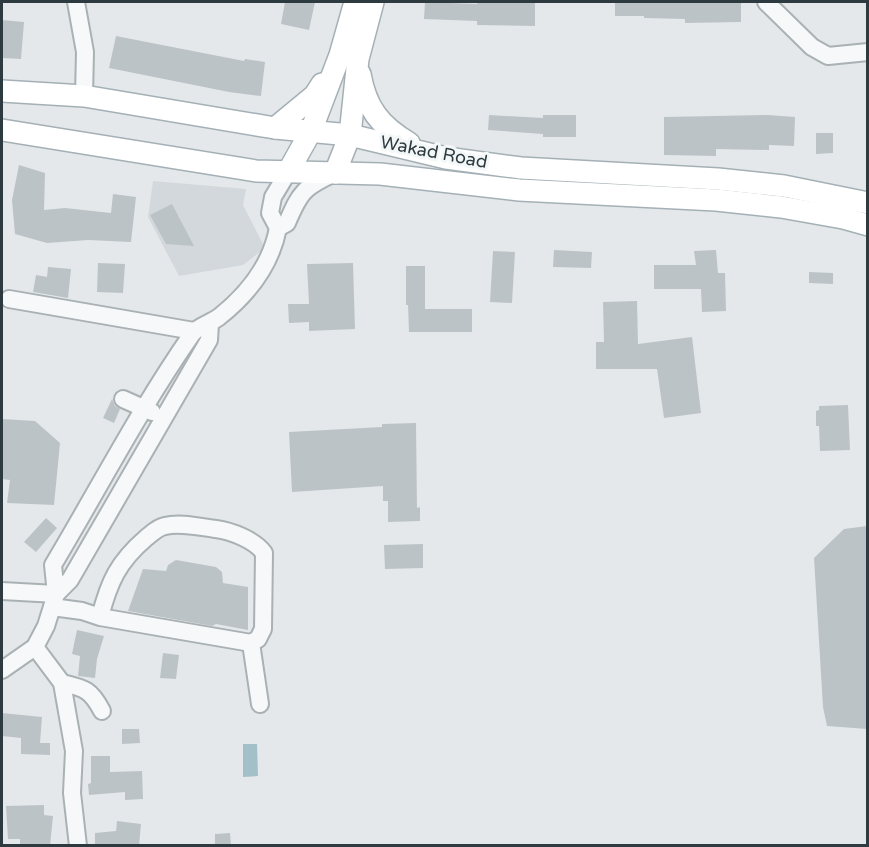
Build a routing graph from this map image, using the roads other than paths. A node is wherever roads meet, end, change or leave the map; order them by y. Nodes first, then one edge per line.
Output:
1 (76, 2) edge
2 (355, 2) edge
3 (373, 2) edge
4 (766, 2) edge
5 (867, 52) edge
6 (349, 57) junction
7 (2, 91) edge
8 (84, 96) junction
9 (275, 128) junction
10 (2, 130) edge
11 (311, 131) junction
12 (350, 135) junction
13 (447, 159) junction
14 (288, 172) junction
15 (335, 173) junction
16 (867, 203) edge
17 (867, 225) edge
18 (278, 228) junction
19 (9, 298) dead end
20 (202, 327) junction
21 (123, 399) dead end
22 (144, 409) junction
23 (164, 417) junction
24 (2, 591) edge
25 (54, 601) junction
26 (100, 616) junction
27 (251, 643) junction
28 (35, 647) junction
29 (2, 669) edge
30 (62, 683) junction
31 (260, 704) dead end
32 (102, 711) dead end
33 (78, 846) edge

1 - 8 street
2 - 6 main road
3 - 6 main road
4 - 5 street
6 - 9 main road
6 - 11 main road
6 - 12 main road
6 - 13 main road
7 - 8 main road, Wakad Road
8 - 9 main road, Wakad Road
9 - 11 main road, Wakad Road
10 - 14 main road, Wakad Road
11 - 12 main road, Wakad Road
11 - 14 main road
12 - 13 main road, Wakad Road
12 - 15 main road
13 - 16 main road, Wakad Road
14 - 15 main road, Wakad Road
14 - 18 street
15 - 17 main road, Wakad Road
15 - 18 street
18 - 20 street
19 - 20 street
20 - 22 street
20 - 23 street
21 - 22 street
22 - 23 street
22 - 25 street
23 - 25 street
24 - 25 street
25 - 26 street
25 - 28 street
26 - 27 street
26 - 27 street
27 - 31 street
28 - 29 street
28 - 30 street
30 - 32 street
30 - 33 street

